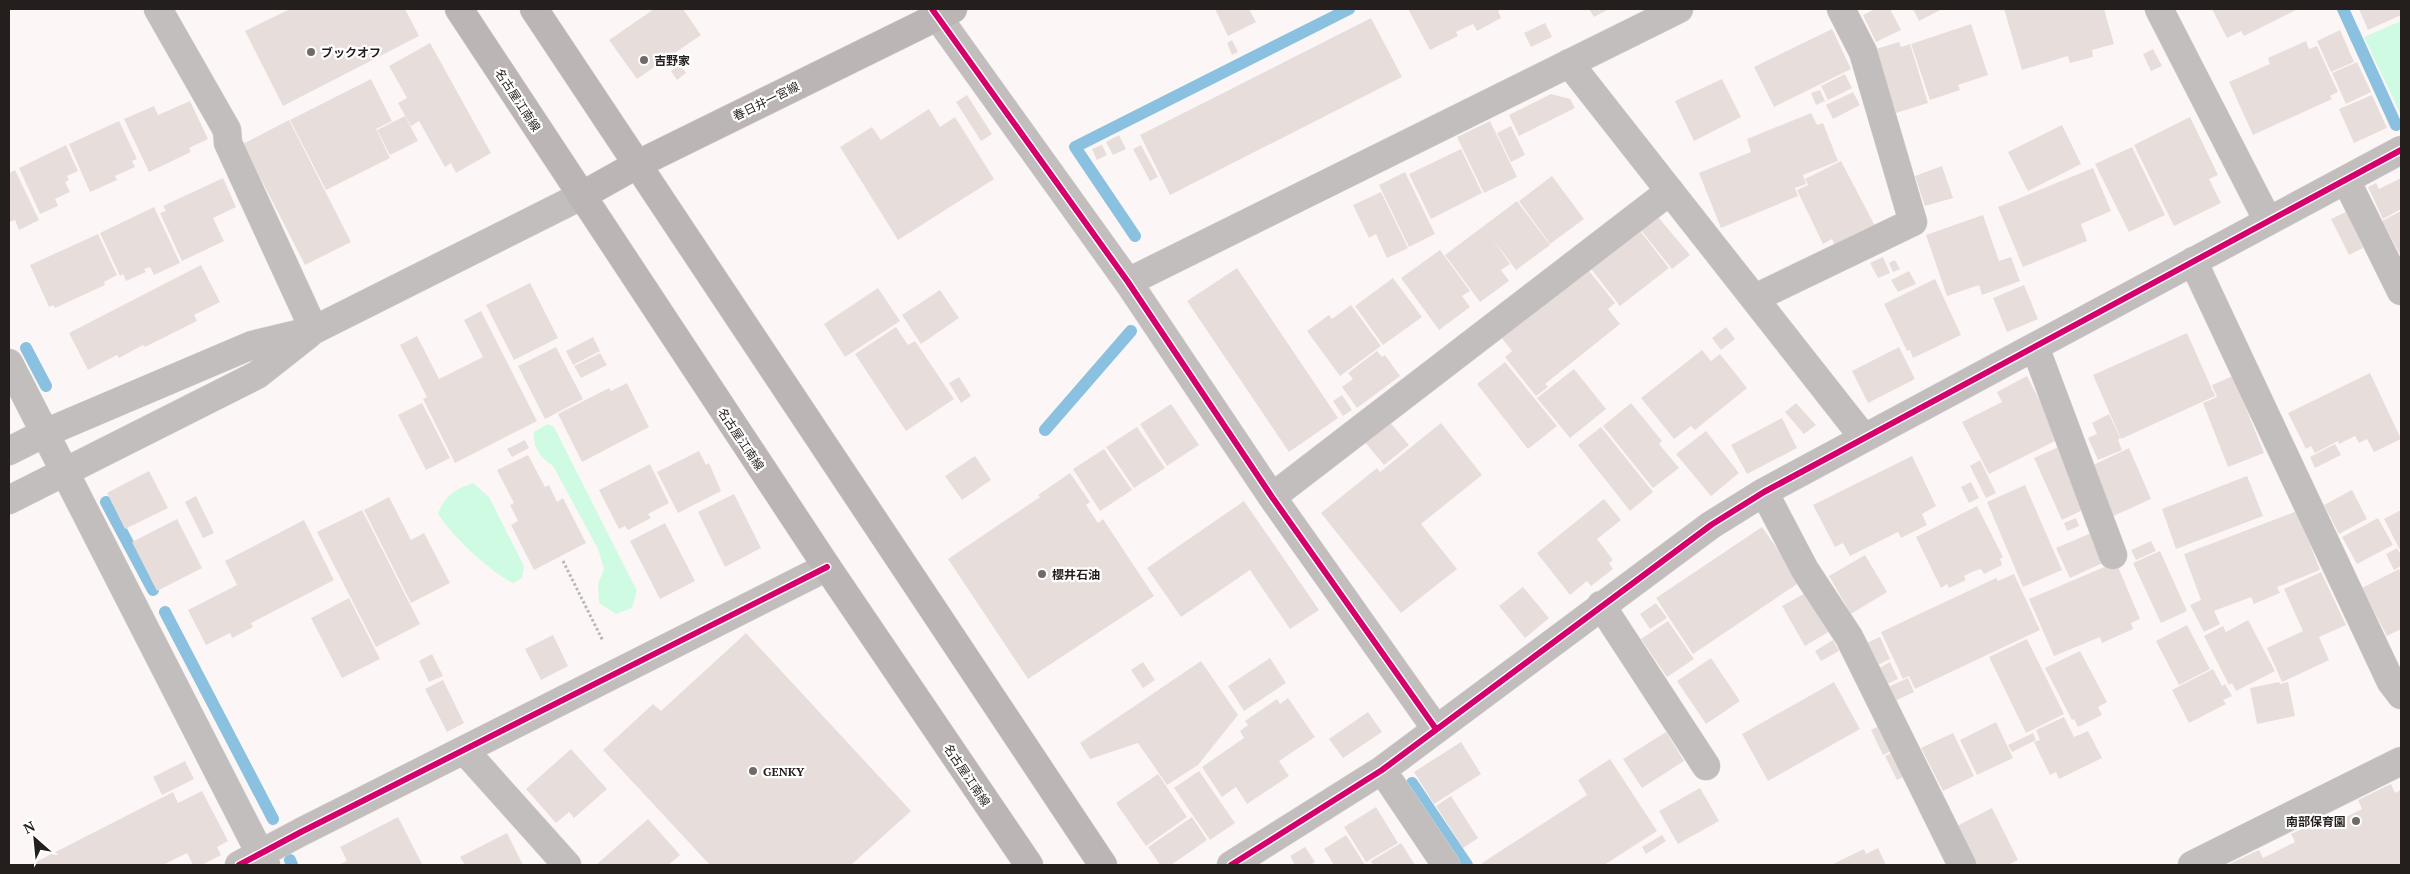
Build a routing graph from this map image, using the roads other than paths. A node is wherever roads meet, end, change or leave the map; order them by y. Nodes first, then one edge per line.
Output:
1 (158, 9) edge
2 (459, 9) edge
3 (534, 9) edge
4 (1679, 9) edge
5 (1841, 9) edge
6 (2159, 9) edge
7 (941, 11) edge
8 (1569, 64) junction
9 (2401, 150) edge
10 (638, 164) junction
11 (2346, 180) junction
12 (1670, 191) junction
13 (581, 196) junction
14 (2268, 221) junction
15 (2193, 261) junction
16 (1128, 282) junction
17 (2401, 291) edge
18 (1755, 298) junction
19 (314, 330) junction
20 (2035, 347) junction
21 (9, 363) edge
22 (45, 433) junction
23 (1864, 438) junction
24 (9, 451) edge
25 (66, 471) junction
26 (1764, 492) junction
27 (1272, 497) junction
28 (9, 500) edge
29 (2113, 554) dead end
30 (827, 567) junction
31 (1602, 605) junction
32 (2401, 695) edge
33 (1436, 729) junction
34 (464, 750) junction
35 (2401, 761) edge
36 (1706, 766) dead end
37 (1382, 770) junction
38 (255, 861) edge
39 (567, 865) edge
40 (1029, 865) edge
41 (1103, 865) edge
42 (1231, 865) edge
43 (1446, 865) edge
44 (1962, 865) edge
45 (2192, 865) edge

1 - 19 street
2 - 13 main road, 名古屋江南線
3 - 10 main road
4 - 8 street
5 - 18 street
6 - 14 street
7 - 10 main road, 春日井一宮線
7 - 16 street
8 - 12 street
8 - 16 street
9 - 11 street
10 - 13 main road, 春日井一宮線
10 - 41 main road
11 - 14 street
11 - 17 street
12 - 18 street
12 - 27 street
13 - 19 street
13 - 30 main road, 名古屋江南線
14 - 15 street
15 - 20 street
15 - 32 street
16 - 27 street
18 - 23 street
19 - 22 street
19 - 25 street
20 - 23 street
20 - 29 street
21 - 22 street
22 - 24 street
22 - 25 street
23 - 26 street
25 - 28 street
25 - 38 street
26 - 31 street
26 - 44 street
27 - 33 street
30 - 34 street
30 - 40 main road, 名古屋江南線
31 - 33 street
31 - 36 street
33 - 37 street
34 - 38 street
34 - 39 street
35 - 45 street
37 - 42 street
37 - 43 street

